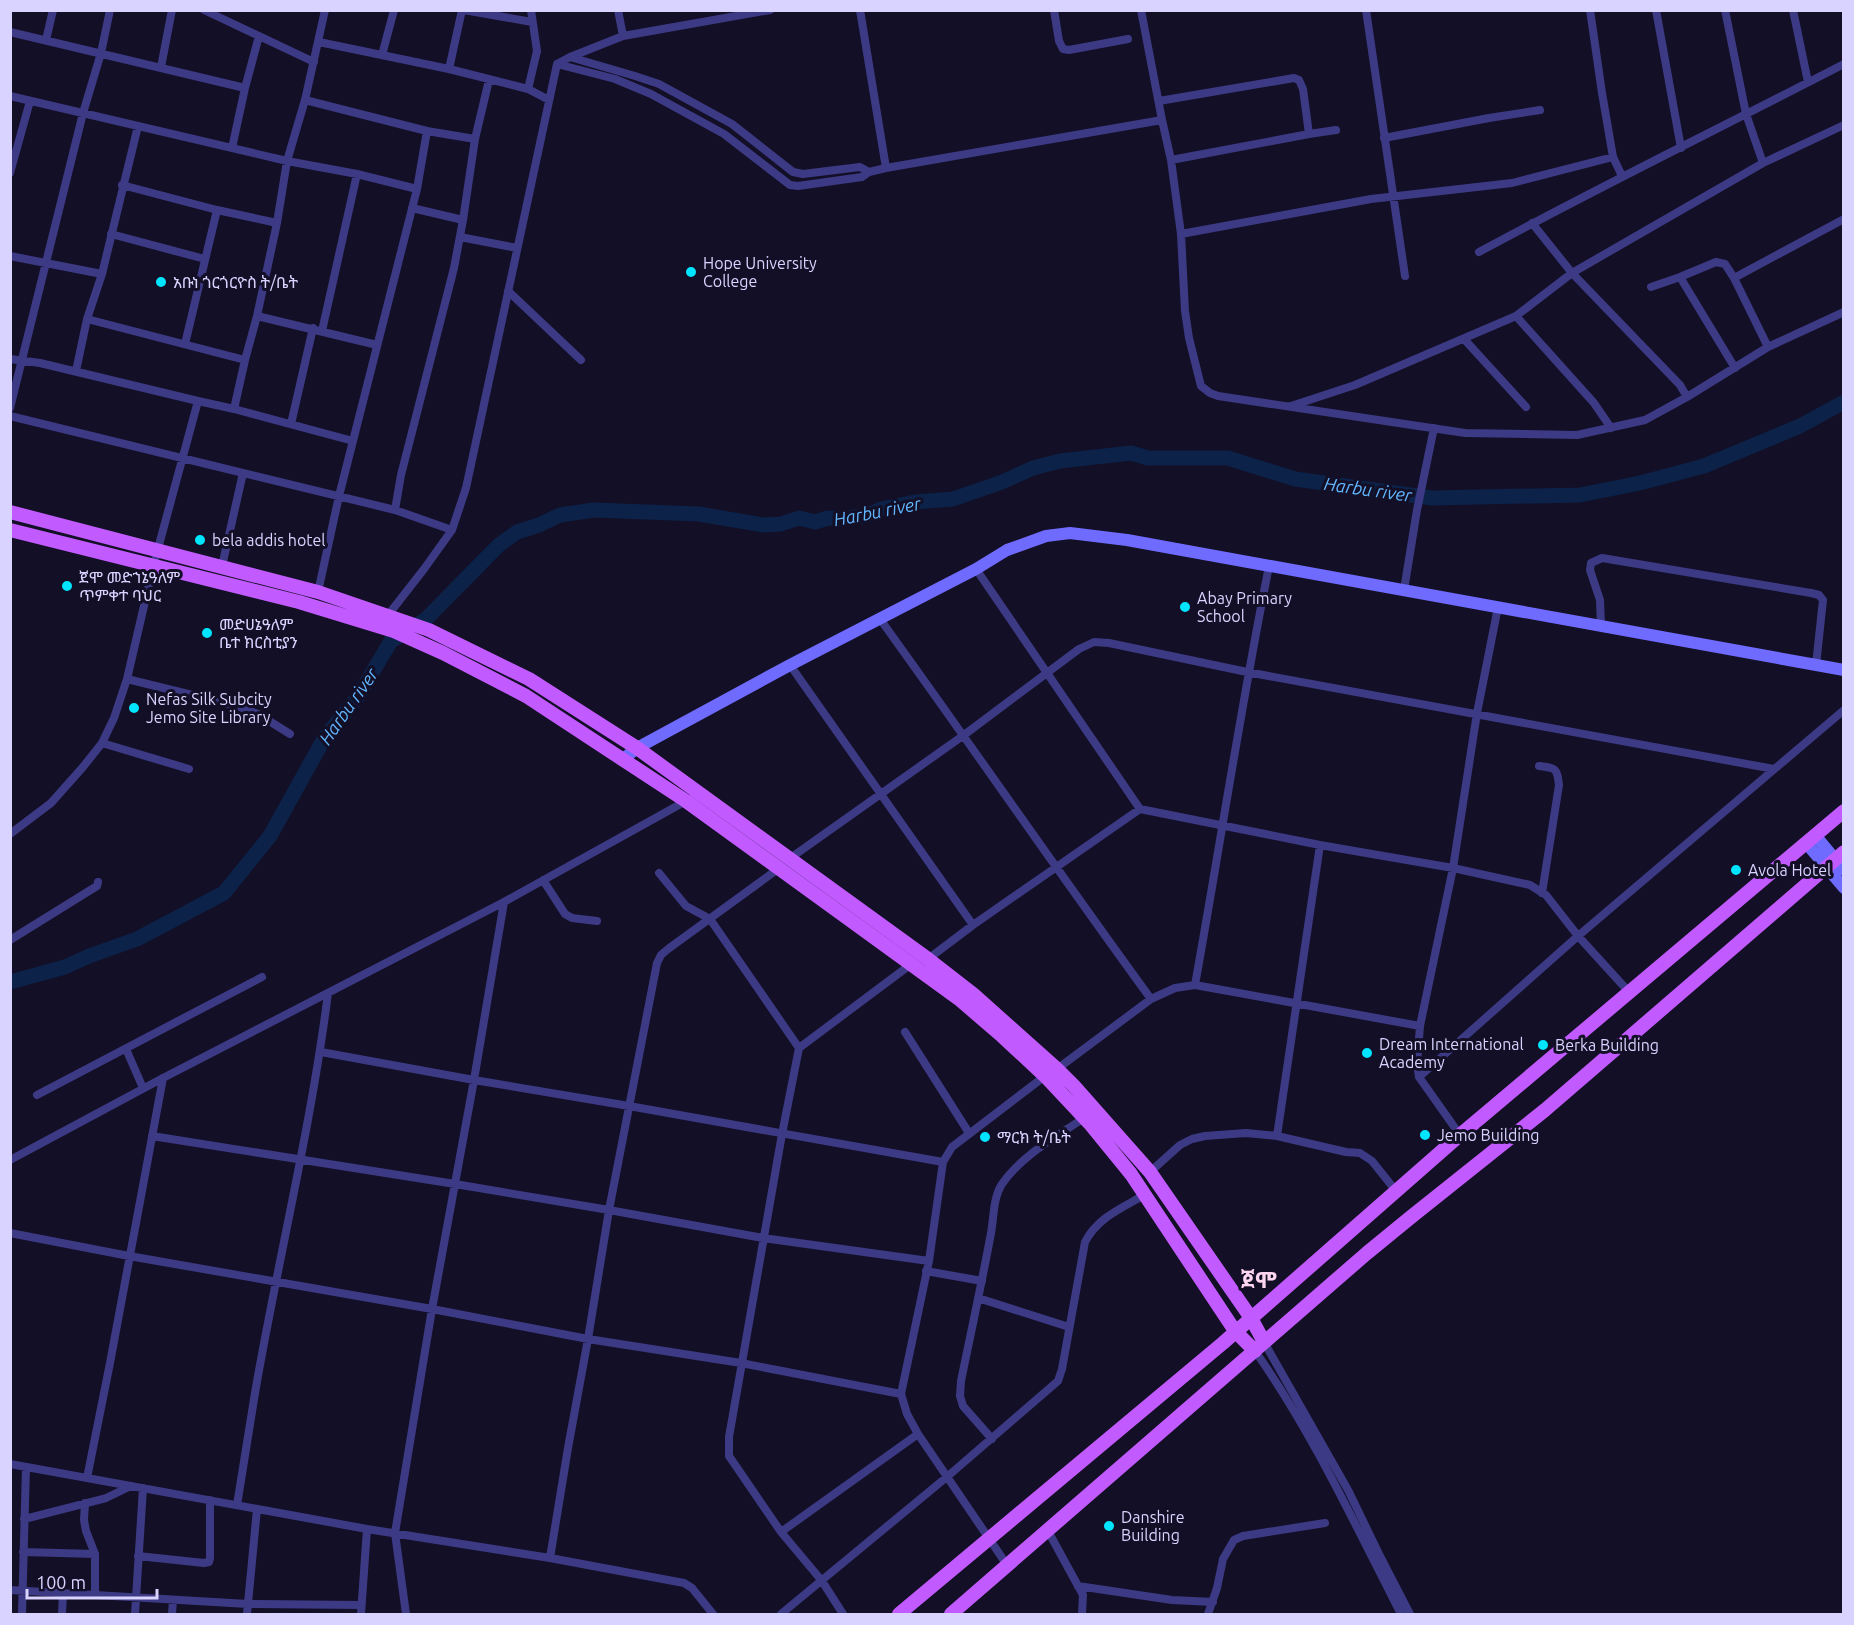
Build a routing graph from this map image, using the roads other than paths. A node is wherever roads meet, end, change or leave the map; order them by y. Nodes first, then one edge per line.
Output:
1 (53, 10) edge
2 (110, 10) edge
3 (172, 10) edge
4 (204, 10) edge
5 (325, 10) edge
6 (394, 10) edge
7 (463, 10) edge
8 (531, 10) edge
9 (618, 10) edge
10 (770, 10) edge
11 (860, 10) edge
12 (1054, 10) edge
13 (1141, 10) edge
14 (1366, 10) edge
15 (1590, 10) edge
16 (1656, 10) edge
17 (1725, 10) edge
18 (1796, 12) edge
19 (532, 22) junction
20 (10, 32) edge
21 (259, 36) junction
22 (623, 36) junction
23 (46, 39) junction
24 (1128, 39) dead end
25 (319, 42) junction
26 (101, 53) junction
27 (382, 55) junction
28 (570, 57) junction
29 (314, 62) junction
30 (557, 64) junction
31 (1844, 64) edge
32 (160, 67) junction
33 (449, 69) junction
34 (489, 80) junction
35 (1808, 82) junction
36 (245, 88) junction
37 (528, 89) junction
38 (10, 96) edge
39 (30, 100) junction
40 (305, 100) junction
41 (549, 100) junction
42 (1159, 101) junction
43 (1540, 110) dead end
44 (83, 113) junction
45 (1746, 114) junction
46 (1162, 120) junction
47 (732, 124) junction
48 (138, 126) junction
49 (1844, 126) edge
50 (427, 130) junction
51 (1336, 130) dead end
52 (724, 134) junction
53 (1309, 134) junction
54 (1384, 138) junction
55 (475, 140) junction
56 (232, 148) junction
57 (1681, 148) junction
58 (1613, 157) junction
59 (12, 159) edge
60 (1171, 160) junction
61 (287, 161) junction
62 (1763, 163) junction
63 (886, 168) junction
64 (868, 171) junction
65 (10, 173) edge
66 (357, 174) junction
67 (1622, 176) junction
68 (122, 185) junction
69 (417, 189) junction
70 (1393, 196) junction
71 (412, 208) junction
72 (218, 210) junction
73 (1844, 219) edge
74 (463, 220) junction
75 (277, 223) junction
76 (1532, 223) junction
77 (111, 234) junction
78 (1181, 234) junction
79 (460, 237) junction
80 (517, 248) junction
81 (1479, 252) dead end
82 (10, 256) edge
83 (206, 259) junction
84 (47, 262) junction
85 (1572, 273) junction
86 (102, 274) junction
87 (1405, 276) dead end
88 (1680, 277) junction
89 (1734, 278) junction
90 (1651, 287) dead end
91 (508, 291) junction
92 (1844, 312) edge
93 (257, 316) junction
94 (1516, 316) junction
95 (87, 319) junction
96 (317, 330) junction
97 (1464, 339) junction
98 (185, 344) junction
99 (377, 345) junction
100 (1768, 347) junction
101 (10, 358) edge
102 (245, 360) junction
103 (581, 360) dead end
104 (22, 361) junction
105 (1735, 368) junction
106 (76, 371) junction
107 (1687, 397) junction
108 (198, 401) junction
109 (1526, 407) dead end
110 (10, 408) edge
111 (1287, 408) junction
112 (234, 409) junction
113 (10, 416) edge
114 (291, 424) junction
115 (1434, 428) junction
116 (1611, 428) junction
117 (353, 441) junction
118 (183, 459) junction
119 (243, 474) junction
120 (339, 496) junction
121 (395, 510) junction
122 (10, 512) edge
123 (10, 530) edge
124 (452, 530) junction
125 (159, 549) junction
126 (222, 566) junction
127 (1269, 566) junction
128 (153, 567) junction
129 (976, 569) junction
130 (1404, 590) junction
131 (318, 592) junction
132 (1498, 607) junction
133 (880, 619) junction
134 (387, 625) junction
135 (1601, 626) junction
136 (412, 631) junction
137 (790, 665) junction
138 (1816, 665) junction
139 (1844, 670) edge
140 (1247, 672) junction
141 (1047, 673) junction
142 (127, 679) junction
143 (1844, 710) edge
144 (1477, 713) junction
145 (290, 734) dead end
146 (964, 735) junction
147 (102, 743) junction
148 (637, 748) junction
149 (622, 760) junction
150 (1539, 766) dead end
151 (189, 769) dead end
152 (1774, 769) junction
153 (879, 794) junction
154 (686, 801) junction
155 (1140, 809) junction
156 (1844, 811) edge
157 (1224, 825) junction
158 (10, 834) edge
159 (1810, 839) junction
160 (1320, 845) junction
161 (789, 859) junction
162 (1837, 862) edge
163 (1056, 868) junction
164 (1453, 868) junction
165 (778, 869) junction
166 (659, 873) dead end
167 (543, 880) junction
168 (98, 882) dead end
169 (1844, 888) edge
170 (1542, 892) junction
171 (504, 902) junction
172 (710, 919) junction
173 (597, 921) dead end
174 (973, 925) junction
175 (882, 935) junction
176 (1578, 936) junction
177 (10, 940) edge
178 (928, 959) junction
179 (910, 965) junction
180 (262, 976) dead end
181 (1195, 985) junction
182 (1629, 992) junction
183 (328, 993) junction
184 (1151, 999) junction
185 (1298, 1004) junction
186 (1420, 1026) junction
187 (905, 1032) dead end
188 (799, 1048) junction
189 (126, 1049) junction
190 (321, 1052) junction
191 (1058, 1069) junction
192 (1045, 1076) junction
193 (1419, 1077) junction
194 (162, 1078) junction
195 (474, 1080) junction
196 (143, 1088) junction
197 (37, 1095) dead end
198 (629, 1106) junction
199 (1084, 1118) junction
200 (969, 1133) junction
201 (782, 1134) junction
202 (1460, 1135) junction
203 (152, 1136) junction
204 (1277, 1136) junction
205 (10, 1160) edge
206 (302, 1160) junction
207 (943, 1162) junction
208 (1150, 1172) junction
209 (455, 1184) junction
210 (1396, 1191) junction
211 (1146, 1194) junction
212 (609, 1210) junction
213 (10, 1233) edge
214 (763, 1238) junction
215 (129, 1256) junction
216 (928, 1261) junction
217 (926, 1271) junction
218 (982, 1281) junction
219 (277, 1282) junction
220 (1274, 1296) junction
221 (978, 1298) junction
222 (1239, 1301) junction
223 (1218, 1305) junction
224 (432, 1309) junction
225 (1251, 1318) junction
226 (1069, 1327) junction
227 (1235, 1331) junction
228 (588, 1339) junction
229 (1260, 1347) junction
230 (1209, 1354) junction
231 (741, 1363) junction
232 (901, 1394) junction
233 (918, 1434) junction
234 (992, 1439) junction
235 (10, 1464) edge
236 (26, 1467) junction
237 (948, 1476) junction
238 (87, 1478) junction
239 (130, 1486) junction
240 (143, 1488) junction
241 (210, 1500) junction
242 (85, 1503) junction
243 (237, 1505) junction
244 (257, 1509) junction
245 (24, 1519) junction
246 (1325, 1523) dead end
247 (367, 1529) junction
248 (1048, 1531) junction
249 (781, 1532) junction
250 (395, 1533) junction
251 (990, 1538) junction
252 (23, 1552) junction
253 (95, 1554) junction
254 (138, 1556) junction
255 (550, 1558) junction
256 (1007, 1565) junction
257 (822, 1581) junction
258 (1078, 1586) junction
259 (10, 1590) edge
260 (22, 1590) junction
261 (63, 1593) junction
262 (95, 1595) junction
263 (136, 1598) junction
264 (173, 1600) junction
265 (1213, 1602) junction
266 (248, 1604) junction
267 (287, 1610) edge
268 (361, 1610) edge
269 (1082, 1611) edge
270 (22, 1614) edge
271 (62, 1614) edge
272 (135, 1614) edge
273 (172, 1614) edge
274 (247, 1614) edge
275 (406, 1614) edge
276 (713, 1614) edge
277 (781, 1614) edge
278 (843, 1614) edge
279 (899, 1614) edge
280 (951, 1614) edge
281 (1075, 1614) edge
282 (1208, 1614) edge
283 (1401, 1614) edge
284 (1410, 1614) edge

1 - 23 street
2 - 26 street
3 - 32 street
4 - 21 street
5 - 25 street
6 - 27 street
7 - 19 street
7 - 33 street
8 - 19 street
9 - 22 street
10 - 22 street
11 - 63 street
12 - 24 street
13 - 42 street
14 - 54 street
15 - 58 street
16 - 57 street
17 - 45 street
18 - 35 street
19 - 37 street
20 - 23 street
21 - 29 street
21 - 36 street
22 - 28 street
23 - 26 street
25 - 27 street
25 - 29 street
26 - 32 street
26 - 44 street
27 - 33 street
28 - 30 street
28 - 47 street
29 - 40 street
30 - 41 street
30 - 52 street
31 - 35 street
32 - 36 street
33 - 34 street
34 - 37 street
34 - 55 street
35 - 45 street
36 - 56 street
37 - 41 street
38 - 39 street
39 - 44 street
39 - 59 street
40 - 50 street
40 - 61 street
41 - 80 street
42 - 46 street
42 - 53 street
43 - 54 street
44 - 48 street
44 - 84 street
45 - 57 street
45 - 62 street
46 - 60 street
46 - 63 street
47 - 52 street
47 - 64 street
48 - 56 street
48 - 68 street
49 - 62 street
50 - 55 street
50 - 69 street
51 - 53 street
52 - 64 street
53 - 60 street
54 - 70 street
55 - 74 street
56 - 61 street
57 - 67 street
58 - 67 street
58 - 70 street
59 - 65 street
60 - 78 street
61 - 66 street
61 - 75 street
62 - 85 street
63 - 64 street
66 - 69 street
66 - 96 street
67 - 76 street
68 - 72 street
68 - 77 street
69 - 71 street
70 - 78 street
70 - 87 street
71 - 74 street
71 - 99 street
72 - 75 street
72 - 83 street
73 - 89 street
74 - 79 street
75 - 93 street
76 - 81 street
76 - 85 street
77 - 83 street
77 - 86 street
78 - 111 street
79 - 80 street
79 - 121 street
80 - 91 street
82 - 84 street
83 - 98 street
84 - 86 street
84 - 104 street
85 - 94 street
85 - 107 street
86 - 95 street
88 - 89 street
88 - 90 street
88 - 105 street
89 - 100 street
91 - 103 street
91 - 124 street
92 - 100 street
93 - 96 street
93 - 102 street
94 - 97 street
94 - 116 street
95 - 98 street
95 - 106 street
96 - 99 street
96 - 114 street
97 - 109 street
97 - 111 street
98 - 102 street
99 - 117 street
100 - 105 street
101 - 104 street
102 - 112 street
104 - 106 street
104 - 110 street
105 - 107 street
106 - 108 street
107 - 116 street
108 - 112 street
108 - 118 street
111 - 115 street
112 - 114 street
113 - 118 street
114 - 117 street
115 - 116 street
115 - 130 street
117 - 120 street
118 - 119 street
118 - 125 street
119 - 120 street
119 - 126 street
120 - 121 street
120 - 131 street
121 - 124 street
122 - 125 main road
123 - 128 main road
124 - 134 street
125 - 126 main road
125 - 128 street
126 - 131 main road
127 - 129 street
127 - 130 street
127 - 140 street
128 - 134 main road
128 - 142 street
129 - 133 street
129 - 141 street
130 - 132 street
131 - 134 main road
132 - 135 street
132 - 144 street
133 - 137 street
133 - 146 street
134 - 136 main road
135 - 138 street
135 - 138 street
136 - 148 main road
136 - 149 main road
137 - 148 street
137 - 153 street
138 - 139 street
140 - 141 street
140 - 144 street
140 - 157 street
141 - 146 street
141 - 155 street
142 - 145 street
142 - 147 street
143 - 152 street
144 - 152 street
144 - 164 street
146 - 153 street
146 - 163 street
147 - 151 street
147 - 158 street
148 - 149 street
148 - 161 main road
149 - 154 main road
150 - 170 street
152 - 176 street
153 - 161 street
153 - 174 street
154 - 165 main road
154 - 167 street
155 - 157 street
155 - 163 street
156 - 159 main road
157 - 160 street
157 - 181 street
159 - 162 street
159 - 182 main road
160 - 164 street
160 - 185 street
161 - 175 main road
162 - 169 street
162 - 229 main road
163 - 174 street
163 - 184 street
164 - 170 street
164 - 186 street
165 - 172 street
165 - 175 main road
166 - 172 street
167 - 171 street
167 - 173 street
168 - 177 street
170 - 176 street
171 - 183 street
171 - 195 street
172 - 188 street
172 - 198 street
174 - 178 street
175 - 178 main road
175 - 179 main road
176 - 182 street
176 - 193 street
178 - 191 main road
179 - 188 street
179 - 192 main road
180 - 189 street
181 - 184 street
181 - 185 street
182 - 202 main road
183 - 190 street
183 - 194 street
184 - 191 street
185 - 186 street
185 - 204 street
186 - 193 street
187 - 200 street
188 - 201 street
189 - 196 street
189 - 197 street
190 - 195 street
190 - 206 street
191 - 208 main road
192 - 199 main road
192 - 200 street
193 - 202 street
194 - 196 street
194 - 203 street
195 - 198 street
195 - 209 street
196 - 205 street
198 - 201 street
198 - 212 street
199 - 211 main road
199 - 218 street
200 - 207 street
201 - 207 street
201 - 214 street
202 - 210 main road
203 - 206 street
203 - 215 street
204 - 208 street
204 - 210 street
206 - 209 street
206 - 219 street
207 - 216 street
208 - 222 main road
209 - 212 street
209 - 224 street
210 - 220 main road
211 - 223 main road
211 - 226 street
212 - 214 street
212 - 228 street
213 - 215 street
214 - 216 street
214 - 231 street
215 - 219 street
215 - 238 street
216 - 217 street
217 - 218 street
217 - 232 street
218 - 221 street
219 - 224 street
219 - 243 street
220 - 222 main road
220 - 225 main road
221 - 226 street
221 - 234 street
222 - 225 main road
223 - 227 main road
223 - 230 main road
224 - 228 street
224 - 250 street
225 - 227 main road
225 - 229 main road
226 - 234 street
227 - 229 main road
227 - 230 main road
228 - 231 street
228 - 255 street
229 - 248 main road
229 - 283 street
229 - 284 street
230 - 251 main road
231 - 232 street
231 - 249 street
232 - 233 street
233 - 237 street
233 - 249 street
234 - 237 street
235 - 236 street
236 - 238 street
236 - 245 street
237 - 251 street
237 - 257 street
238 - 239 street
239 - 240 street
239 - 242 street
240 - 241 street
240 - 254 street
241 - 243 street
241 - 254 street
242 - 245 street
242 - 253 street
243 - 244 street
244 - 247 street
244 - 266 street
245 - 252 street
246 - 265 street
247 - 250 street
247 - 268 street
248 - 256 main road
248 - 258 street
249 - 257 street
250 - 255 street
250 - 275 street
251 - 256 street
251 - 279 main road
252 - 253 street
252 - 260 street
253 - 262 street
254 - 263 street
255 - 276 street
256 - 280 main road
257 - 277 street
257 - 278 street
258 - 265 street
258 - 269 street
259 - 260 street
260 - 261 street
260 - 270 street
261 - 262 street
261 - 271 street
262 - 263 street
263 - 264 street
263 - 272 street
264 - 266 street
264 - 273 street
265 - 282 street
266 - 267 street
266 - 274 street
267 - 268 street
269 - 281 street

